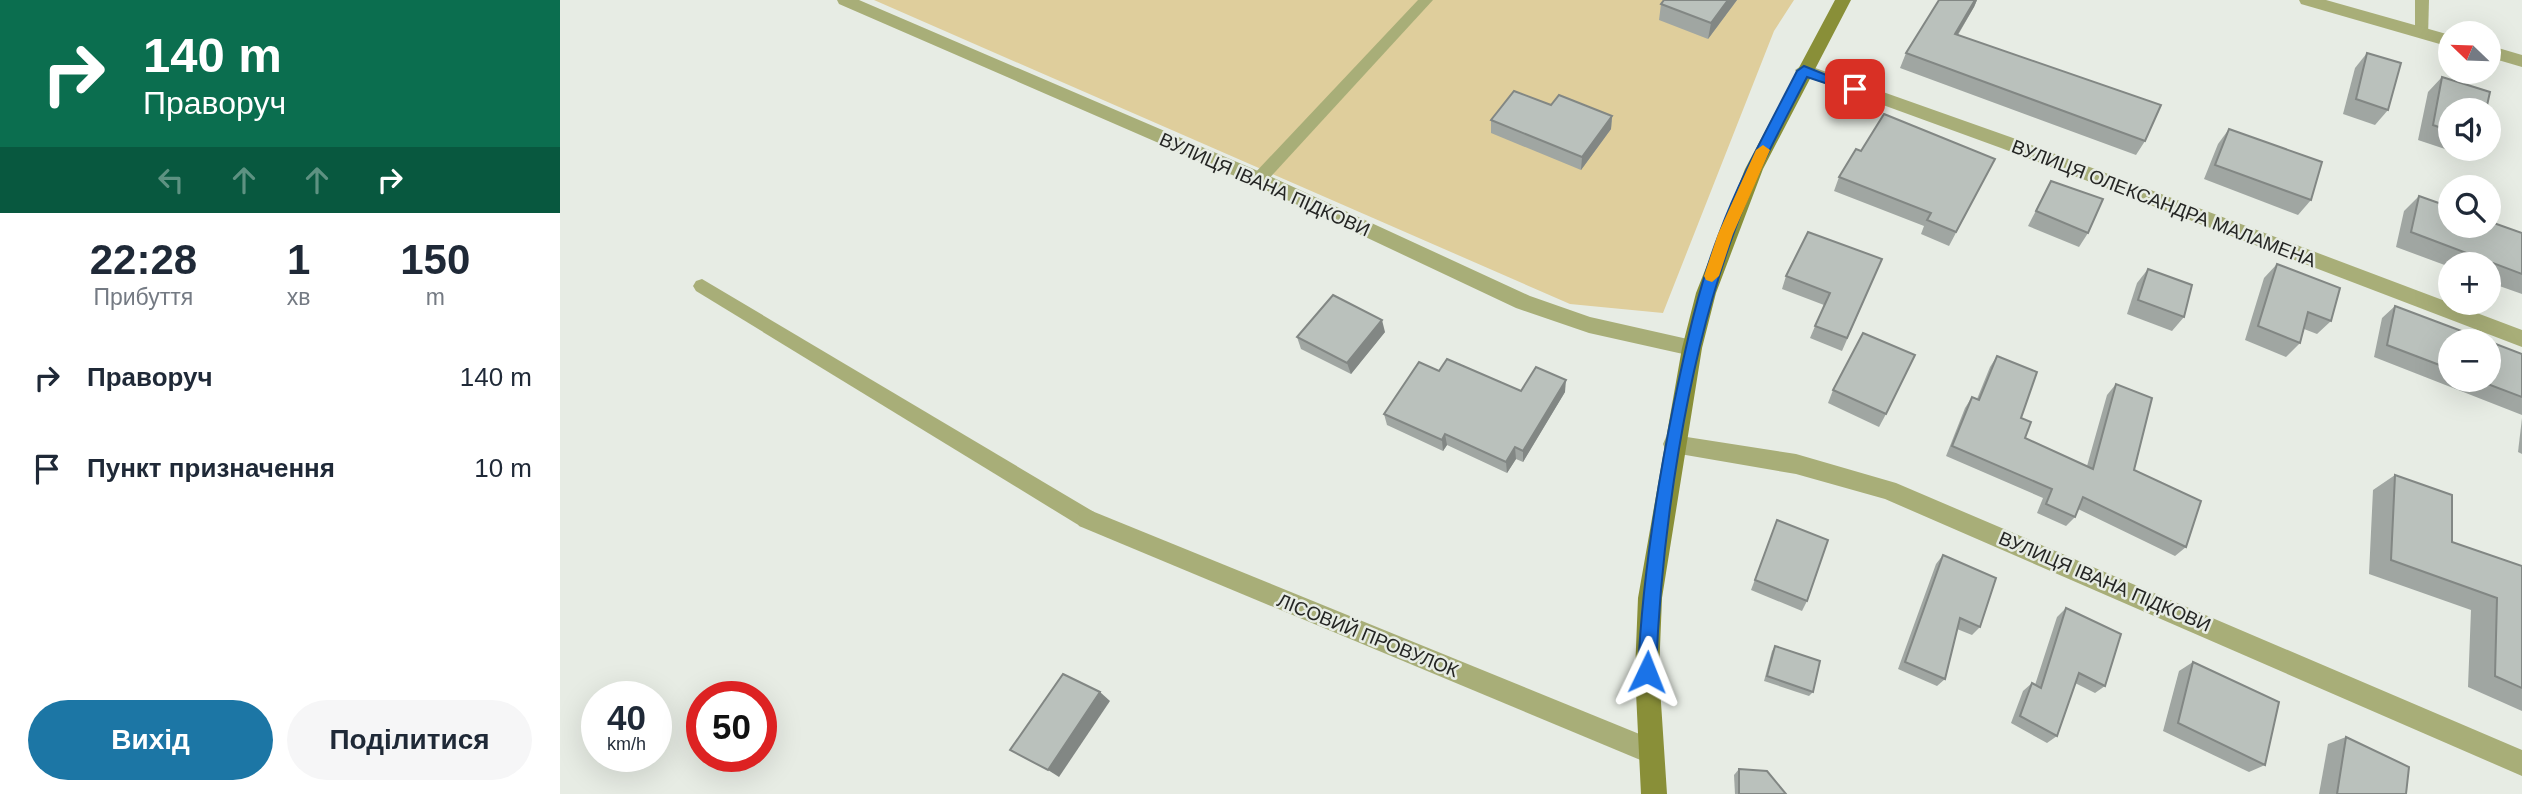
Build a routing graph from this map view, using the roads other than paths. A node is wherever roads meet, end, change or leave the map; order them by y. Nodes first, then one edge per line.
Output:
1 (845, 0) edge
2 (1426, 0) edge
3 (1843, 0) edge
4 (2307, 0) edge
5 (2422, 0) edge
6 (2423, 33) junction
7 (2438, 37) edge
8 (2501, 55) edge
9 (2522, 61) edge
10 (1804, 71) junction
11 (1259, 179) junction
12 (702, 286) dead end
13 (2522, 339) edge
14 (1692, 348) junction
15 (1674, 443) junction
16 (1087, 519) joint
17 (1650, 751) junction
18 (2522, 763) edge
19 (1654, 794) edge

1 - 11 street, ВУЛИЦЯ ІВАНА ПІДКОВИ
2 - 11 lane
3 - 10 main road
4 - 6 street
5 - 6 lane
6 - 7 street
8 - 9 street
10 - 13 street, ВУЛИЦЯ ОЛЕКСАНДРА МАЛАМЕНА
10 - 14 main road
11 - 14 street, ВУЛИЦЯ ІВАНА ПІДКОВИ
12 - 16 lane
14 - 15 main road
15 - 17 main road
15 - 18 street, ВУЛИЦЯ ІВАНА ПІДКОВИ
16 - 17 street, ЛІСОВИЙ ПРОВУЛОК
17 - 19 main road

